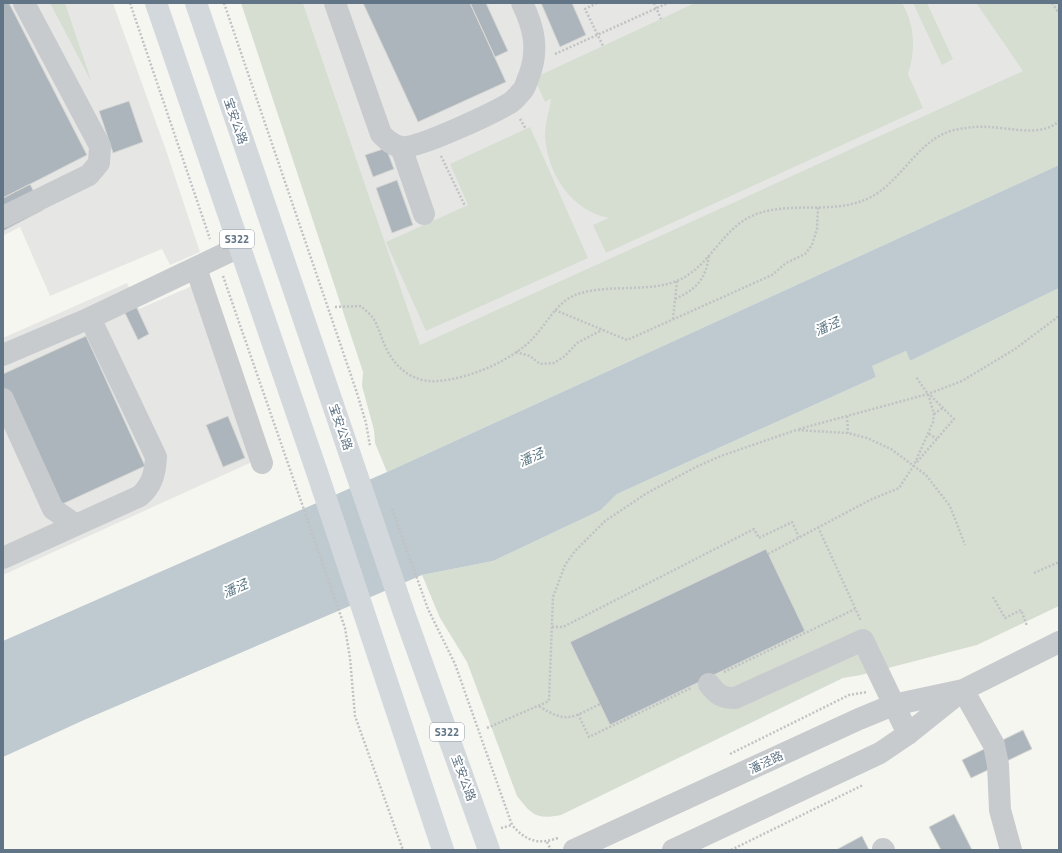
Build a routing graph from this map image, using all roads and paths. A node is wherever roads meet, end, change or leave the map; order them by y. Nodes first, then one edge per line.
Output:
1 (24, 3) edge
2 (156, 3) edge
3 (196, 3) edge
4 (224, 3) edge
5 (335, 3) edge
6 (522, 3) edge
7 (597, 3) edge
8 (654, 3) edge
9 (668, 3) edge
10 (1052, 3) edge
11 (656, 8) junction
12 (1059, 13) edge
13 (661, 19) dead end
14 (598, 35) junction
15 (603, 46) dead end
16 (532, 64) junction
17 (1059, 121) edge
18 (433, 140) junction
19 (401, 147) junction
20 (465, 206) dead end
21 (818, 207) junction
22 (424, 214) dead end
23 (3, 217) edge
24 (239, 247) junction
25 (709, 254) junction
26 (196, 268) junction
27 (677, 281) junction
28 (675, 298) junction
29 (335, 307) dead end
30 (555, 310) junction
31 (1059, 316) edge
32 (90, 318) junction
33 (672, 320) junction
34 (602, 330) junction
35 (516, 352) junction
36 (3, 355) edge
37 (916, 377) dead end
38 (928, 394) junction
39 (3, 399) edge
40 (944, 407) junction
41 (934, 414) junction
42 (847, 416) junction
43 (796, 430) junction
44 (848, 433) junction
45 (929, 434) junction
46 (937, 439) junction
47 (362, 456) junction
48 (262, 463) dead end
49 (914, 465) junction
50 (295, 482) dead end
51 (390, 504) dead end
52 (76, 525) junction
53 (818, 527) junction
54 (799, 537) junction
55 (965, 545) dead end
56 (768, 554) dead end
57 (3, 558) edge
58 (1059, 562) edge
59 (1034, 573) dead end
60 (993, 597) dead end
61 (1027, 626) dead end
62 (552, 627) junction
63 (863, 640) junction
64 (1059, 642) edge
65 (709, 684) dead end
66 (963, 690) junction
67 (600, 704) dead end
68 (893, 705) junction
69 (539, 706) junction
70 (487, 728) dead end
71 (908, 734) junction
72 (404, 850) edge
73 (443, 850) edge
74 (490, 850) edge
75 (551, 850) edge
76 (574, 850) edge
77 (673, 850) edge
78 (1011, 850) edge

1 - 23 street
2 - 24 main road, S322
3 - 47 main road, 宝安公路 / S322
4 - 47 path, 宝安公路
5 - 19 street
6 - 16 street
7 - 14 path
8 - 11 path
9 - 11 path
10 - 12 path
11 - 13 path
11 - 14 path
14 - 15 path
14 - 16 path
16 - 18 street
17 - 21 path
18 - 19 street
18 - 20 path
19 - 22 street
21 - 25 path
21 - 33 path
24 - 26 street
24 - 73 main road, S322
25 - 27 path
25 - 28 path
26 - 32 street
26 - 48 street
27 - 28 path
27 - 30 path
28 - 33 path
29 - 35 path
30 - 34 path
30 - 35 path
31 - 38 path
32 - 36 street
32 - 52 street
33 - 34 path
34 - 35 path
37 - 38 path
38 - 40 path
38 - 41 path
38 - 42 path
39 - 52 street
40 - 41 path
40 - 46 path
41 - 45 path
42 - 43 path
42 - 44 path
43 - 44 path
43 - 62 path
44 - 49 path
45 - 46 path
45 - 49 path
46 - 49 path
47 - 74 main road, 宝安公路 / S322
49 - 53 path
49 - 55 path
50 - 72 path
51 - 75 path
52 - 57 street
53 - 54 path
53 - 63 path
54 - 56 path
54 - 62 path
58 - 59 path
60 - 61 path
62 - 69 path
63 - 65 street
63 - 68 street
64 - 66 street, 潘泾路
66 - 68 street, 潘泾路
66 - 71 street, 潘泾路
66 - 78 street
67 - 69 path
68 - 71 street
68 - 76 street, 潘泾路
69 - 70 path
71 - 77 street, 潘泾路

